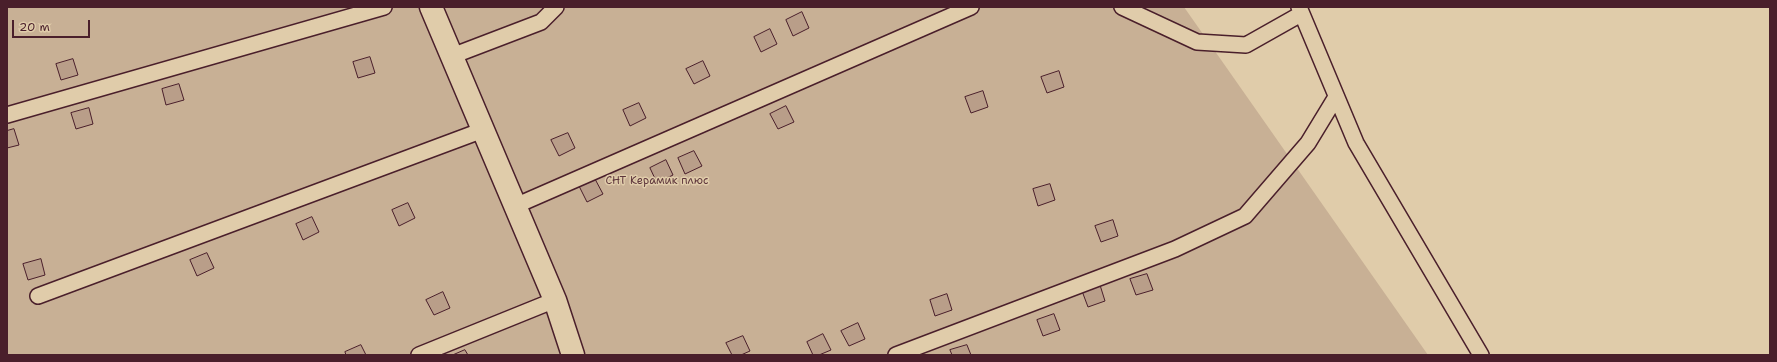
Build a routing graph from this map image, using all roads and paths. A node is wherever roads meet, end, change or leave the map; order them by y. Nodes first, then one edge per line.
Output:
1 (384, 7) edge
2 (431, 7) edge
3 (556, 7) edge
4 (971, 7) edge
5 (1122, 7) edge
6 (1300, 10) edge
7 (452, 56) junction
8 (1336, 97) junction
9 (7, 115) edge
10 (483, 130) junction
11 (515, 206) junction
12 (38, 296) dead end
13 (555, 300) junction
14 (419, 355) edge
15 (573, 355) edge
16 (896, 355) edge
17 (1481, 355) edge

1 - 9 lane
2 - 7 street
3 - 7 lane
4 - 11 lane
5 - 6 lane
6 - 8 lane
7 - 10 street
8 - 16 lane
8 - 17 lane
10 - 11 street
10 - 12 lane
11 - 13 street
13 - 14 lane
13 - 15 street

